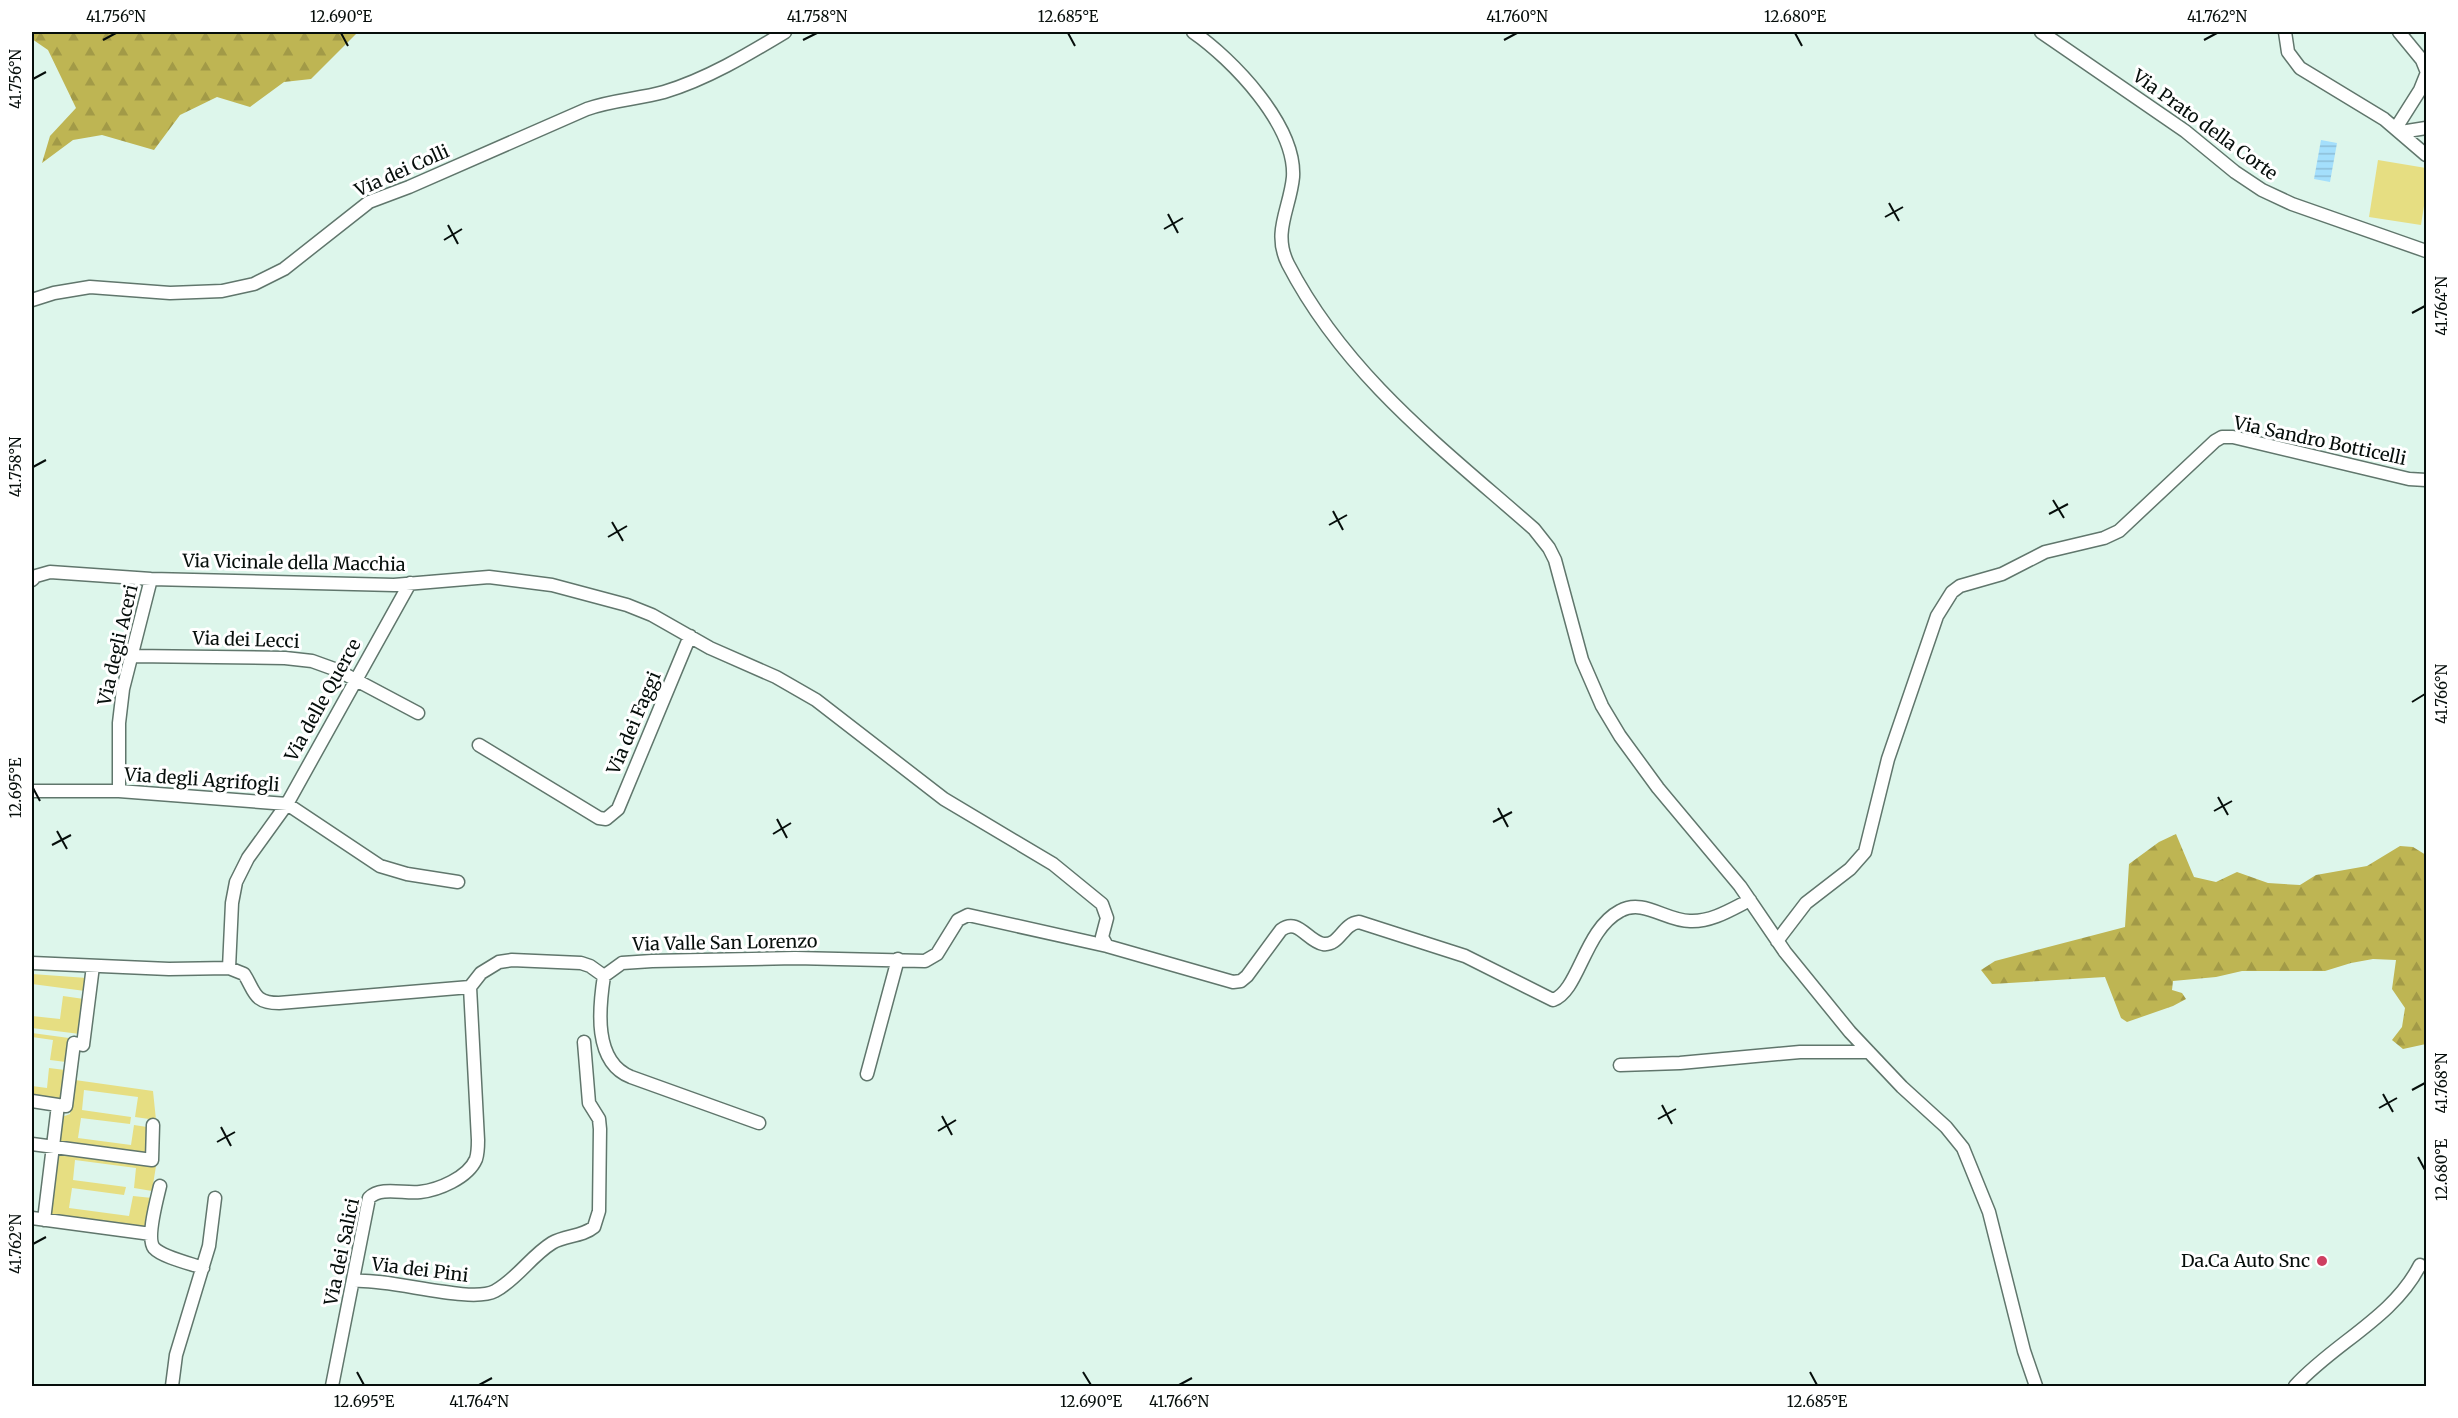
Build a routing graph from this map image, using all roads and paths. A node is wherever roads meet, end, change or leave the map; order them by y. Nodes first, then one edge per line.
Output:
1 (785, 32) edge
2 (1193, 32) edge
3 (2041, 32) edge
4 (2285, 32) edge
5 (2399, 32) edge
6 (2423, 58) edge
7 (2427, 70) edge
8 (2427, 75) edge
9 (2427, 128) edge
10 (2399, 130) junction
11 (2427, 154) edge
12 (2427, 251) edge
13 (32, 300) edge
14 (2427, 480) edge
15 (152, 579) junction
16 (32, 580) edge
17 (410, 583) junction
18 (690, 636) junction
19 (132, 656) junction
20 (354, 680) junction
21 (418, 713) dead end
22 (479, 745) dead end
23 (32, 791) edge
24 (119, 791) junction
25 (287, 804) junction
26 (458, 882) dead end
27 (1750, 900) junction
28 (1777, 941) junction
29 (1107, 946) junction
30 (898, 959) junction
31 (32, 963) edge
32 (93, 966) junction
33 (229, 968) junction
34 (604, 976) junction
35 (470, 987) junction
36 (584, 1042) dead end
37 (1869, 1052) junction
38 (1620, 1065) dead end
39 (867, 1074) dead end
40 (32, 1101) edge
41 (58, 1105) junction
42 (759, 1123) dead end
43 (153, 1125) dead end
44 (32, 1144) edge
45 (53, 1147) junction
46 (160, 1186) dead end
47 (215, 1198) dead end
48 (38, 1219) edge
49 (151, 1234) junction
50 (2420, 1265) dead end
51 (203, 1268) junction
52 (354, 1281) junction
53 (172, 1386) edge
54 (332, 1386) edge
55 (2036, 1386) edge
56 (2295, 1386) edge

1 - 13 street, Via dei Colli
2 - 27 street
3 - 12 street, Via Prato della Corte
4 - 10 street
5 - 6 street
6 - 7 street
8 - 10 street
9 - 10 street
10 - 11 street
14 - 28 street, Via Sandro Botticelli
15 - 16 street, Via Vicinale della Macchia
15 - 17 street, Via Vicinale della Macchia
15 - 19 street, Via degli Aceri
17 - 18 street, Via Vicinale della Macchia
17 - 20 street, Via delle Querce
18 - 22 street, Via dei Faggi
18 - 29 street, Via Vicinale della Macchia
19 - 20 street, Via dei Lecci
19 - 24 street, Via degli Aceri
20 - 21 street, Via dei Lecci
20 - 25 street, Via delle Querce
23 - 24 street, Via degli Agrifogli
24 - 25 street, Via degli Agrifogli
25 - 26 street, Via degli Agrifogli
25 - 33 street, Via delle Querce
27 - 28 street
27 - 29 street
28 - 37 street
29 - 30 street, Via Valle San Lorenzo
30 - 34 street, Via Valle San Lorenzo
30 - 39 street
31 - 32 street
32 - 33 street
32 - 41 street
33 - 35 street
34 - 35 street
34 - 42 street
35 - 52 street, Via dei Salici
36 - 52 street, Via dei Pini
37 - 38 street
37 - 55 street
40 - 41 street
41 - 45 street
43 - 45 street
44 - 45 street
45 - 48 street
46 - 49 street
47 - 51 street
48 - 49 street
49 - 51 street
50 - 56 street
51 - 53 street
52 - 54 street, Via dei Salici

